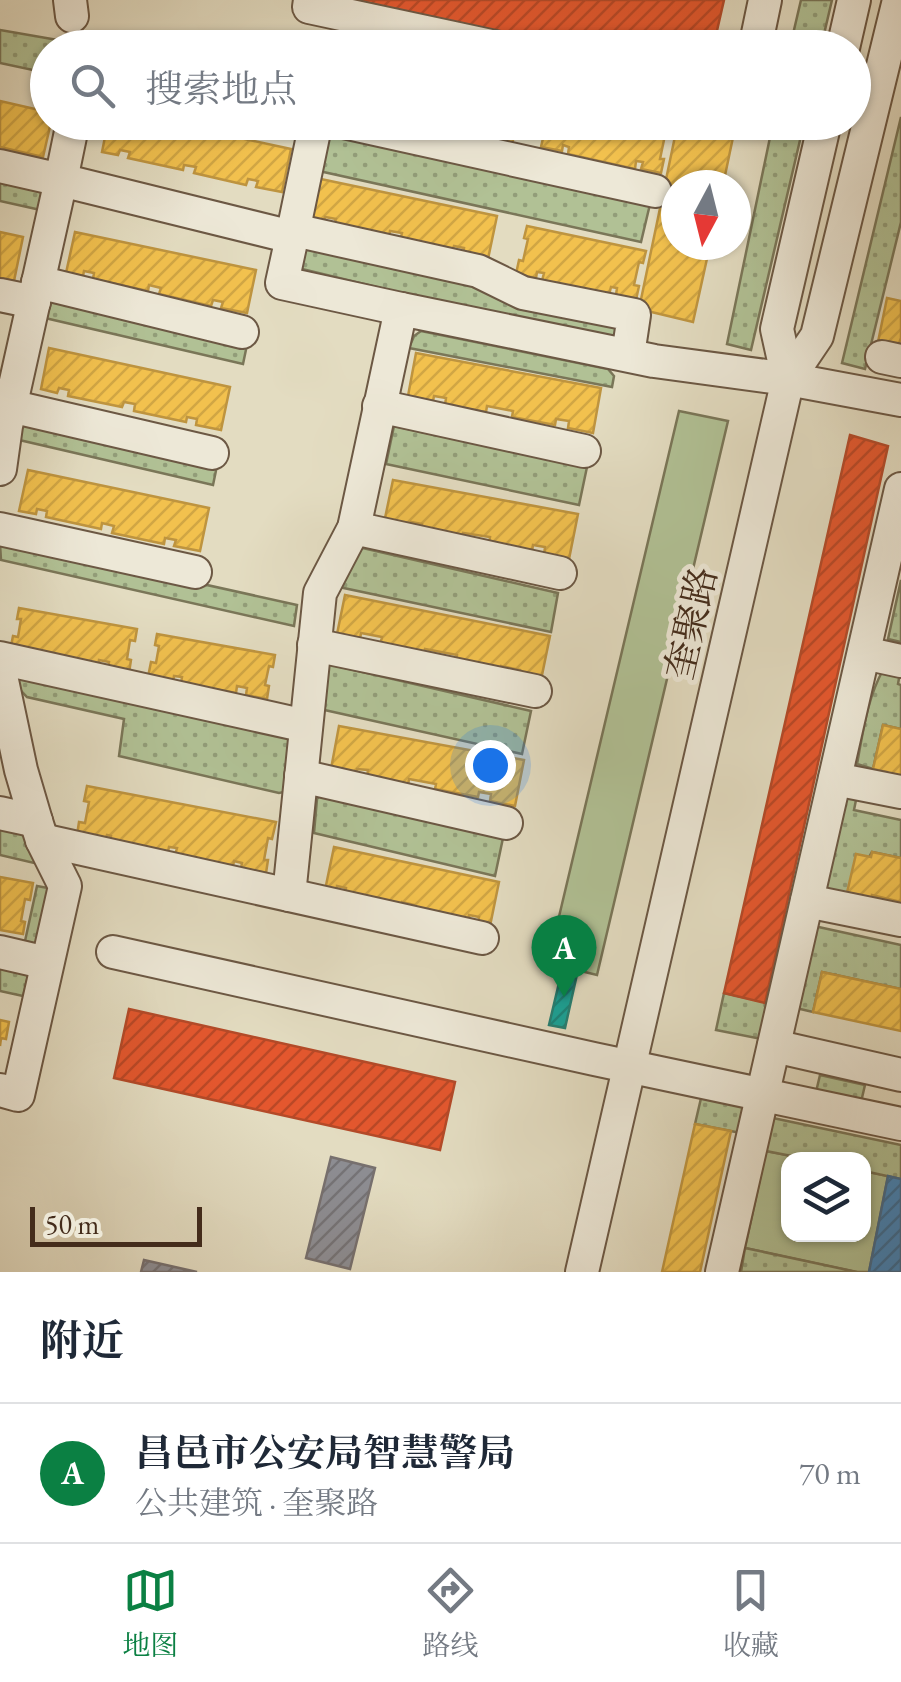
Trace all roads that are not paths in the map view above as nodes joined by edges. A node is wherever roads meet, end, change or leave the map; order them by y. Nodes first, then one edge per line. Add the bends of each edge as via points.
1 (310, 0) edge
2 (766, 0) edge
3 (854, 0) edge
4 (899, 0) edge
5 (416, 30) edge
6 (759, 30) edge
7 (847, 30) edge
8 (871, 115) edge
9 (69, 140) edge
10 (312, 140) edge
11 (424, 140) edge
12 (821, 140) edge
13 (865, 140) edge
14 (0, 166) edge
15 (61, 180) junction
16 (654, 191) dead end
17 (293, 234) junction
18 (36, 292) junction
19 (0, 295) edge
20 (401, 310) junction
21 (242, 332) dead end
22 (628, 355) junction
23 (788, 379) junction
24 (901, 400) edge
25 (380, 406) junction
26 (5, 419) edge
27 (584, 451) dead end
28 (212, 453) dead end
29 (0, 469) edge
30 (901, 490) edge
31 (897, 525) edge
32 (354, 528) junction
33 (0, 529) edge
34 (195, 572) dead end
35 (560, 573) dead end
36 (314, 645) junction
37 (864, 653) junction
38 (901, 661) edge
39 (0, 671) edge
40 (535, 691) dead end
41 (306, 726) junction
42 (301, 776) junction
43 (835, 779) junction
44 (901, 792) edge
45 (0, 813) edge
46 (506, 823) dead end
47 (39, 831) junction
48 (288, 895) junction
49 (807, 902) junction
50 (901, 920) edge
51 (482, 938) dead end
52 (0, 952) edge
53 (113, 952) dead end
54 (48, 963) junction
55 (774, 1046) junction
56 (630, 1066) junction
57 (901, 1075) edge
58 (0, 1090) edge
59 (764, 1094) junction
60 (901, 1124) edge
61 (582, 1272) edge
62 (722, 1272) edge

1 - 5 street via 309,7
2 - 6 street
3 - 7 street
4 - 8 street, 奎聚路
9 - 15 street
10 - 17 street
11 - 16 street
12 - 23 street via 777,329
13 - 23 street, 奎聚路 via 817,336
14 - 15 street
15 - 17 street
15 - 18 street
17 - 20 street via 282,283
17 - 22 street via 478,271 523,292 634,315
18 - 19 street
18 - 21 street
18 - 26 street
20 - 22 street
20 - 25 street
22 - 23 street
23 - 24 street
23 - 56 street, 奎聚路
25 - 27 street
25 - 32 street
26 - 28 street
26 - 29 street
30 - 31 street
31 - 37 street
32 - 35 street
32 - 36 street via 320,593
33 - 34 street
36 - 40 street
36 - 41 street
37 - 38 street
37 - 43 street
39 - 41 street
39 - 47 street
41 - 42 street
42 - 46 street
42 - 48 street
43 - 44 street
43 - 49 street
45 - 47 street
47 - 48 street
47 - 54 street via 65,886
48 - 51 street
49 - 50 street
49 - 55 street
52 - 54 street
53 - 56 street
54 - 58 street via 18,1095
55 - 57 street
55 - 59 street
56 - 59 street
56 - 61 street, 奎聚路
59 - 60 street
59 - 62 street

